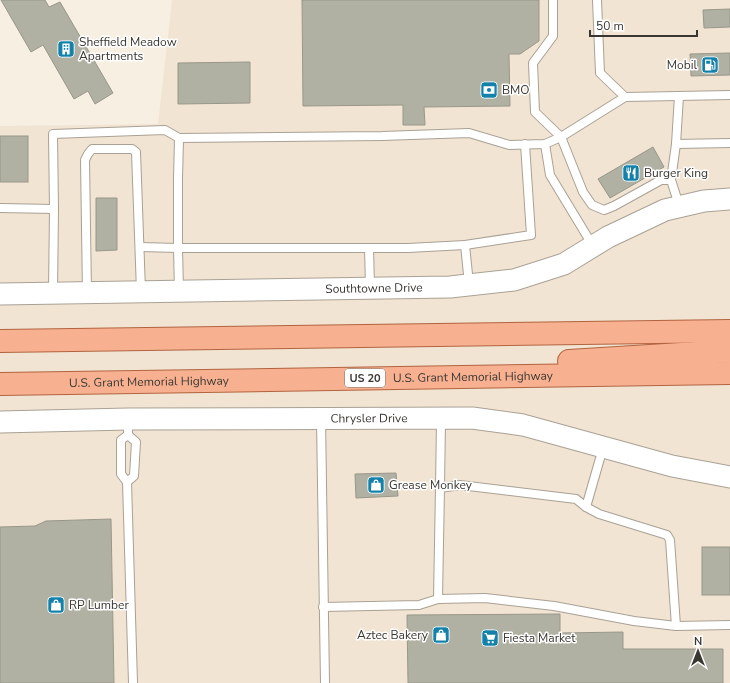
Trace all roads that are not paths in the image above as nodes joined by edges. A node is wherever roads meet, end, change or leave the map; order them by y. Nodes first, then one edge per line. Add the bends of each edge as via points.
1 (553, 0) edge
2 (597, 0) edge
3 (730, 95) edge
4 (679, 96) junction
5 (625, 97) junction
6 (561, 137) junction
7 (179, 138) junction
8 (730, 143) edge
9 (525, 144) junction
10 (544, 144) junction
11 (676, 144) junction
12 (672, 180) junction
13 (730, 199) edge
14 (679, 206) junction
15 (0, 208) edge
16 (54, 209) junction
17 (465, 245) junction
18 (593, 246) junction
19 (140, 247) junction
20 (178, 248) junction
21 (369, 248) junction
22 (469, 285) junction
23 (370, 288) junction
24 (179, 291) junction
25 (141, 292) junction
26 (53, 293) junction
27 (87, 293) junction
28 (0, 294) edge
29 (730, 331) edge
30 (0, 341) edge
31 (730, 351) edge
32 (730, 373) edge
33 (416, 377) junction
34 (0, 384) edge
35 (321, 418) junction
36 (441, 418) junction
37 (0, 422) edge
38 (128, 427) junction
39 (603, 447) junction
40 (730, 477) edge
41 (127, 482) junction
42 (440, 488) junction
43 (586, 507) junction
44 (438, 599) junction
45 (323, 607) junction
46 (730, 625) edge
47 (676, 626) junction
48 (133, 683) edge
49 (324, 683) edge

1 - 6 lane via 553,36 533,63 536,112
2 - 5 lane via 600,73
3 - 4 lane
4 - 5 lane
4 - 11 lane
5 - 6 lane
6 - 10 lane
6 - 12 lane via 583,192 592,205 604,210 661,180
7 - 9 lane via 469,133 508,145
7 - 16 lane via 165,130 53,134
7 - 20 lane
8 - 11 lane
9 - 10 lane
9 - 17 lane via 530,235
10 - 18 lane via 550,175
11 - 12 lane
12 - 14 lane
13 - 14 street, Southtowne Drive
14 - 18 street, Southtowne Drive via 608,236
15 - 16 lane
16 - 26 lane
17 - 21 lane
17 - 22 lane
18 - 22 street, Southtowne Drive via 564,264 514,280
19 - 20 lane
19 - 25 lane
19 - 27 lane via 136,152 132,149 92,150 85,160
20 - 21 lane
20 - 24 lane
21 - 23 lane
22 - 23 street, Southtowne Drive
23 - 24 street, Southtowne Drive
24 - 25 street, Southtowne Drive
25 - 27 street, Southtowne Drive
26 - 27 street, Southtowne Drive
26 - 28 street, Southtowne Drive
29 - 30 main road
31 - 33 main road via 528,364
32 - 33 main road, U.S. Grant Memorial Highway / US 20
33 - 34 main road, U.S. Grant Memorial Highway / US 20
35 - 36 street, Chrysler Drive
35 - 38 street, Chrysler Drive
35 - 45 lane
36 - 39 street, Chrysler Drive via 472,418 523,425
36 - 42 lane
37 - 38 street, Chrysler Drive
38 - 41 lane via 121,440 121,474
38 - 41 lane via 136,442 134,476
39 - 40 street, Chrysler Drive via 672,466
39 - 43 lane
41 - 48 lane
42 - 43 lane via 460,485 576,499
42 - 44 lane
43 - 47 lane via 599,514 667,535 670,540
44 - 45 lane via 419,605
44 - 47 lane via 485,598 547,605
45 - 49 lane
46 - 47 lane

